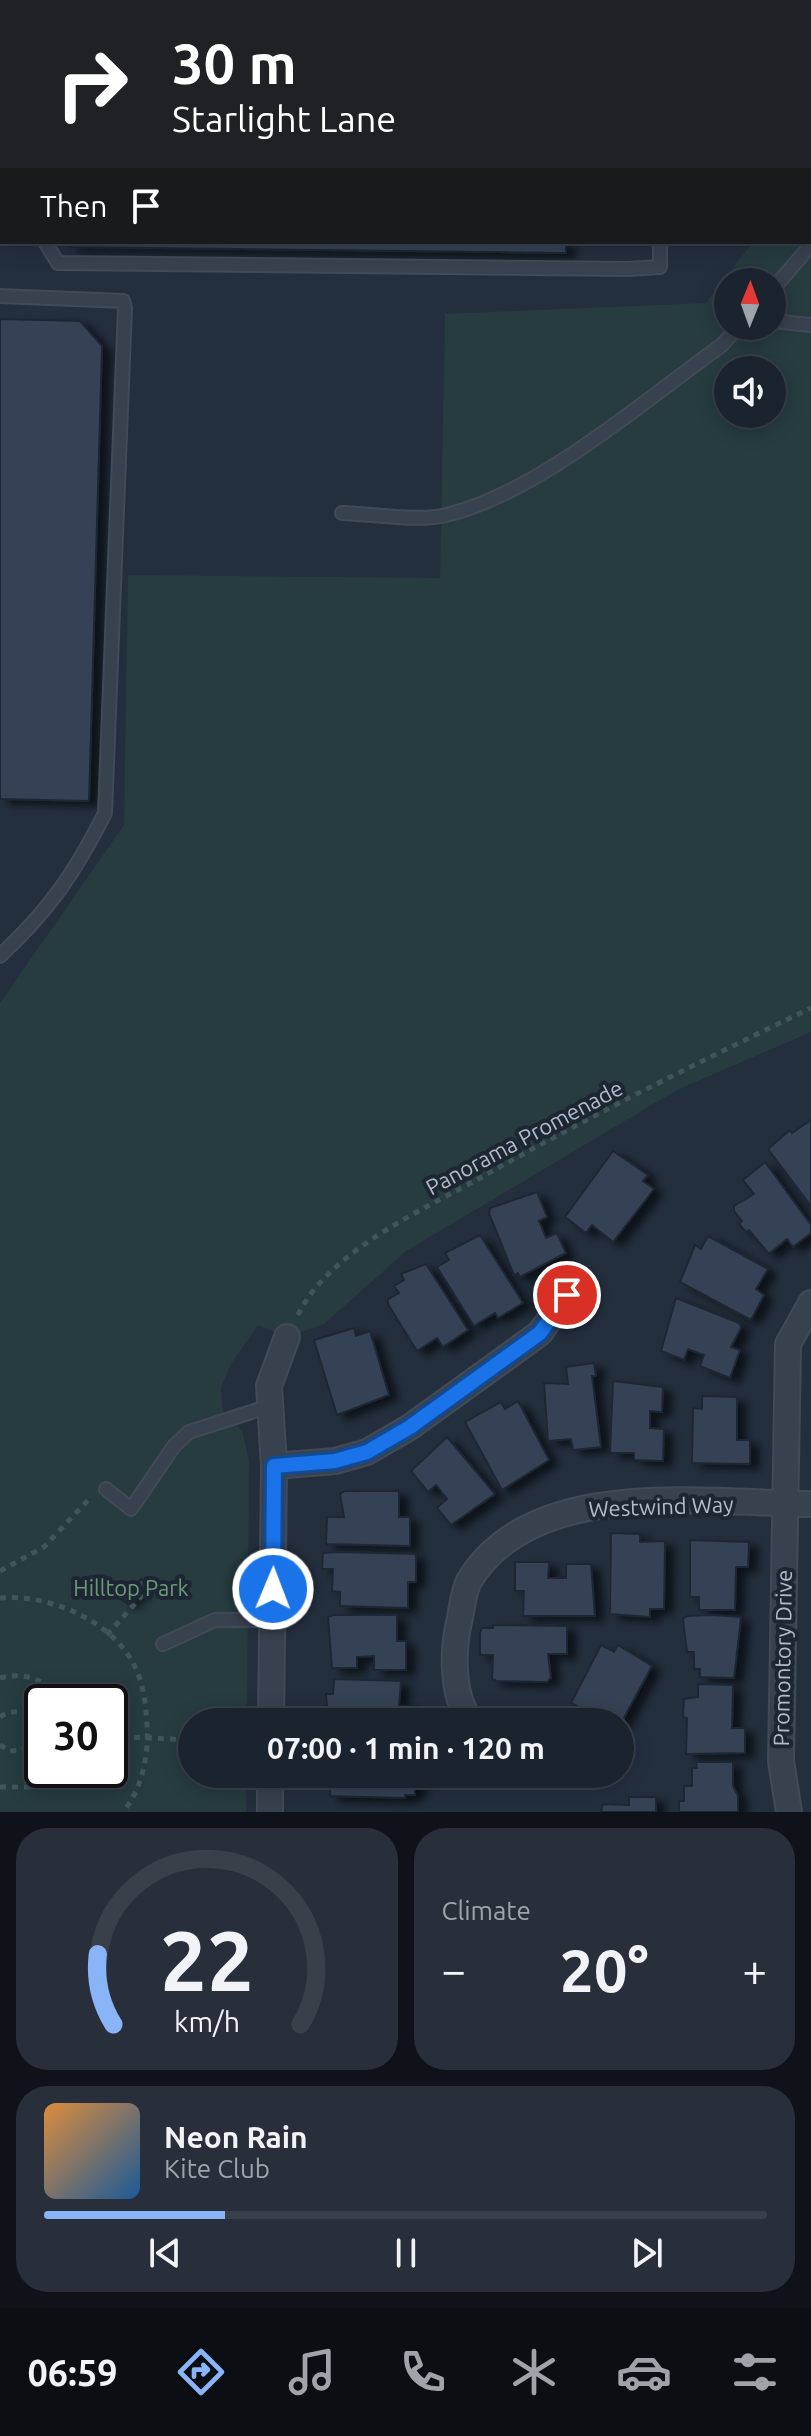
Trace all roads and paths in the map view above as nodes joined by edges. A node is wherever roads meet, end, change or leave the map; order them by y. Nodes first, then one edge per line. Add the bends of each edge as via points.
1 (46, 244) edge
2 (660, 244) edge
3 (811, 245) edge
4 (786, 274) edge
5 (0, 296) edge
6 (786, 322) edge
7 (811, 325) edge
8 (724, 340) edge
9 (342, 513) dead end
10 (0, 956) edge
11 (811, 1008) edge
12 (567, 1295) dead end
13 (811, 1303) edge
14 (287, 1337) joint
15 (270, 1396) junction
16 (274, 1466) junction
17 (106, 1489) joint
18 (785, 1504) junction
19 (811, 1504) edge
20 (0, 1571) edge
21 (154, 1582) dead end
22 (0, 1598) edge
23 (272, 1620) junction
24 (107, 1635) junction
25 (163, 1644) dead end
26 (0, 1678) edge
27 (45, 1684) edge
28 (271, 1708) edge
29 (461, 1708) edge
30 (24, 1714) edge
31 (0, 1717) edge
32 (128, 1737) edge
33 (148, 1738) junction
34 (178, 1739) edge
35 (0, 1745) edge
36 (24, 1748) edge
37 (0, 1787) edge
38 (24, 1787) edge
39 (270, 1788) edge
40 (123, 1812) edge
41 (270, 1812) edge
42 (789, 1812) edge

1 - 2 lane via 58,263 628,269 660,267
3 - 4 lane
5 - 10 lane via 123,301 125,308 105,813 76,871 41,918
6 - 7 lane
8 - 9 lane via 507,493 444,516
11 - 14 path, Panorama Promenade via 549,1139 383,1233 337,1267 304,1302
12 - 16 street via 540,1333 410,1427 367,1452 335,1461
13 - 18 street, Promontory Drive via 788,1344
14 - 15 street
15 - 16 street
15 - 17 lane via 189,1432 131,1509
16 - 23 street
17 - 20 path via 94,1494 44,1547
18 - 19 street
18 - 29 street, Westwind Way via 598,1504 556,1513 508,1538 468,1582 454,1642
18 - 42 street, Promontory Drive via 781,1761
21 - 24 path
22 - 24 path via 59,1605
23 - 25 lane via 215,1620
23 - 28 street
24 - 33 path via 132,1661 141,1683
26 - 27 path via 26,1676
30 - 31 path
32 - 33 path
33 - 34 path
33 - 40 path via 139,1783
35 - 36 path via 10,1751
37 - 38 path
39 - 41 street

